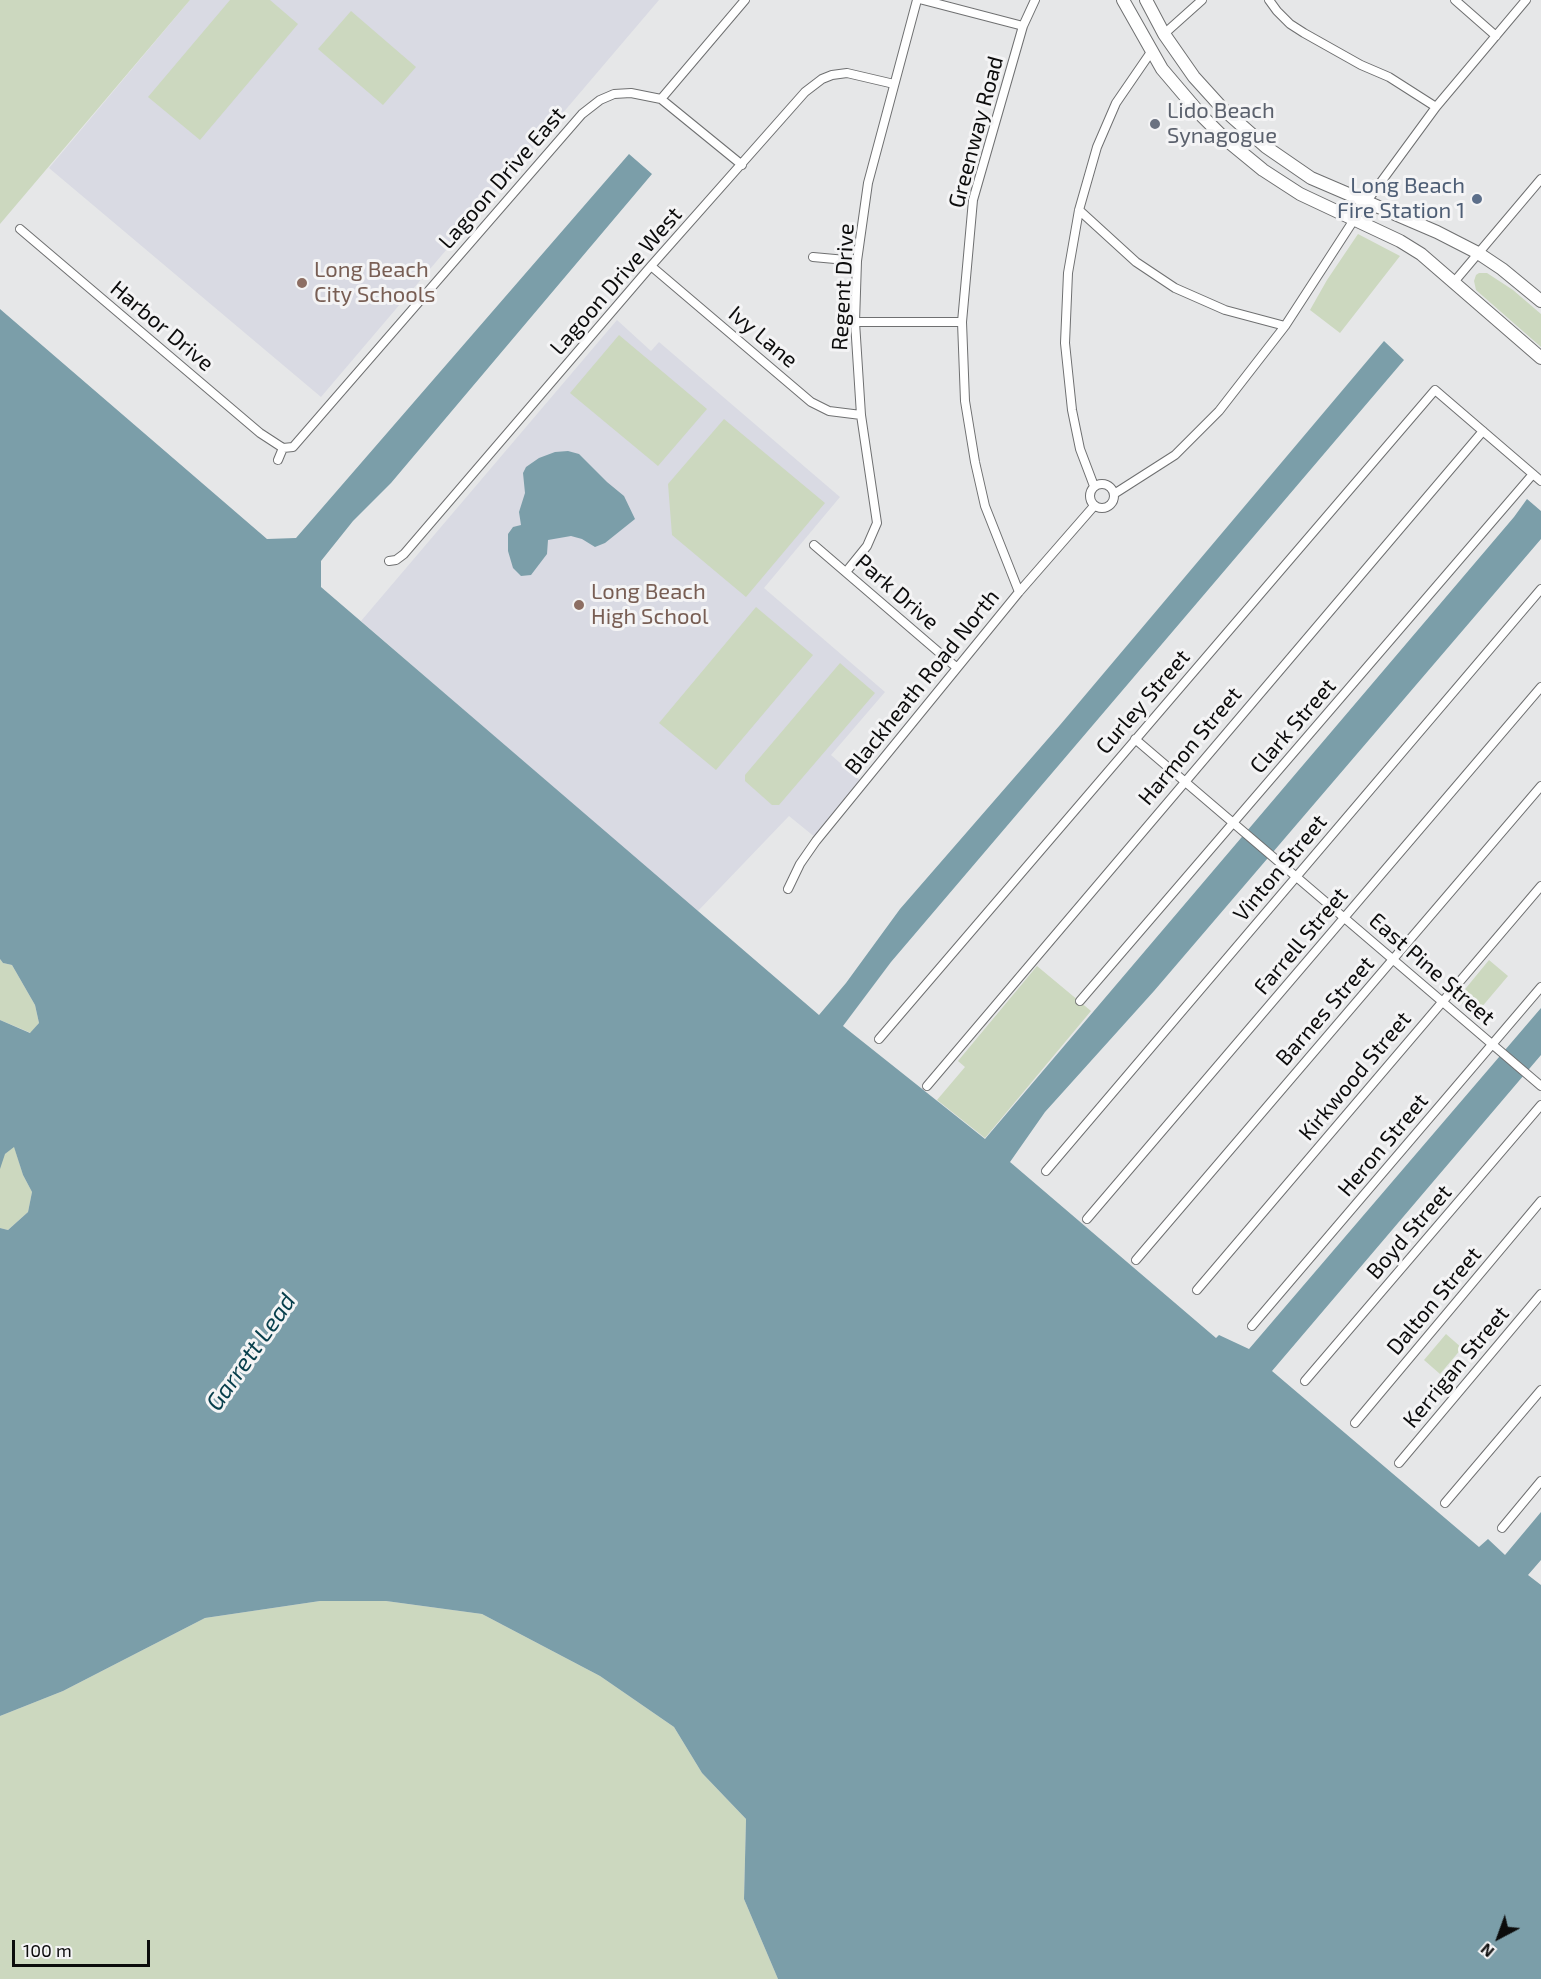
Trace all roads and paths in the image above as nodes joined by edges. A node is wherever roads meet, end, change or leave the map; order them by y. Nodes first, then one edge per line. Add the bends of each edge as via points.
1 (745, 0) edge
2 (917, 0) edge
3 (923, 0) edge
4 (1035, 0) edge
5 (1123, 0) edge
6 (1146, 0) edge
7 (1202, 0) edge
8 (1269, 0) edge
9 (1455, 0) edge
10 (1527, 0) edge
11 (1023, 26) junction
12 (1164, 34) junction
13 (1496, 36) junction
14 (1151, 52) junction
15 (894, 84) junction
16 (661, 99) junction
17 (1436, 107) junction
18 (742, 165) junction
19 (1541, 179) edge
20 (1366, 202) junction
21 (1078, 210) junction
22 (1353, 220) junction
23 (20, 229) dead end
24 (1478, 253) junction
25 (813, 257) dead end
26 (857, 261) junction
27 (651, 266) junction
28 (1454, 282) junction
29 (1541, 301) edge
30 (855, 322) junction
31 (962, 322) junction
32 (1285, 326) junction
33 (1541, 358) edge
34 (861, 415) junction
35 (1483, 431) junction
36 (283, 448) junction
37 (278, 460) dead end
38 (1533, 474) junction
39 (1541, 481) edge
40 (1094, 486) junction
41 (1114, 494) junction
42 (1094, 506) junction
43 (814, 544) dead end
44 (389, 561) dead end
45 (846, 572) junction
46 (1541, 589) edge
47 (1018, 592) junction
48 (956, 667) junction
49 (1541, 687) edge
50 (1135, 740) junction
51 (1184, 781) junction
52 (1541, 786) edge
53 (1233, 823) junction
54 (1296, 877) junction
55 (1541, 886) edge
56 (788, 889) dead end
57 (1344, 918) junction
58 (1393, 959) junction
59 (1541, 987) edge
60 (1080, 1001) dead end
61 (1442, 1001) junction
62 (879, 1039) dead end
63 (1495, 1047) junction
64 (927, 1086) dead end
65 (1541, 1086) edge
66 (1541, 1106) edge
67 (1046, 1171) dead end
68 (1541, 1201) edge
69 (1088, 1219) dead end
70 (1136, 1260) dead end
71 (1197, 1290) dead end
72 (1541, 1294) edge
73 (1252, 1326) dead end
74 (1305, 1381) dead end
75 (1541, 1390) edge
76 (1355, 1423) dead end
77 (1399, 1463) dead end
78 (1541, 1481) edge
79 (1445, 1503) dead end
80 (1502, 1528) dead end

1 - 16 street
2 - 15 street, Regent Drive
3 - 11 street
4 - 11 street, Greenway Road
5 - 14 highway
6 - 12 highway
7 - 12 street
8 - 17 street via 1304,33 1389,77
9 - 13 street
10 - 13 street
11 - 31 street, Greenway Road via 974,200
12 - 20 highway via 1207,93 1266,147 1311,178
13 - 17 street
14 - 21 street via 1108,119
14 - 22 highway via 1179,91 1238,150 1300,194
15 - 18 street, Lagoon Drive West via 847,74 822,79 805,92
15 - 26 street, Regent Drive via 868,183
16 - 18 street, Lagoon Drive East
16 - 36 street, Lagoon Drive East via 622,93 590,106 293,447
17 - 20 street
18 - 27 street, Lagoon Drive West
19 - 24 street
20 - 22 street
20 - 24 highway
21 - 32 street via 1136,262 1175,288 1225,310
21 - 40 street via 1066,285 1066,360 1074,425
22 - 28 highway via 1409,246
22 - 32 street
23 - 36 street, Harbor Drive via 260,433
24 - 28 street
24 - 29 highway
25 - 26 street
26 - 30 street, Regent Drive
27 - 34 street, Ivy Lane via 810,402 829,411
27 - 44 street, Lagoon Drive West via 404,554
28 - 33 highway
30 - 31 street
30 - 34 street, Regent Drive
31 - 47 street, Greenway Road via 965,401 975,462 985,506
32 - 41 street via 1219,411 1175,455
34 - 45 street, Regent Drive via 877,523 867,546
35 - 38 street
35 - 50 street, Curley Street via 1435,390
35 - 51 street, Harmon Street
36 - 37 street
38 - 39 street
38 - 53 street, Clark Street
40 - 41 street via 1108,485
40 - 42 street via 1089,496
41 - 42 street via 1110,505
42 - 47 street, Blackheath Road North
43 - 45 street, Park Drive
45 - 48 street, Park Drive
46 - 54 street, Vinton Street
47 - 48 street, Blackheath Road North
48 - 56 street, Blackheath Road North via 816,840
49 - 57 street, Farrell Street
50 - 51 street, East Pine Street
50 - 62 street, Curley Street
51 - 53 street, East Pine Street
51 - 64 street, Harmon Street
52 - 58 street, Barnes Street
53 - 54 street, East Pine Street
53 - 60 street, Clark Street
54 - 57 street, East Pine Street
54 - 67 street, Vinton Street
55 - 61 street, Kirkwood Street
57 - 58 street, East Pine Street
57 - 69 street, Farrell Street
58 - 61 street, East Pine Street
58 - 70 street, Barnes Street
59 - 63 street, Heron Street
61 - 63 street, East Pine Street
61 - 71 street, Kirkwood Street
63 - 65 street, East Pine Street
63 - 73 street, Heron Street
66 - 74 street, Boyd Street
68 - 76 street, Dalton Street
72 - 77 street, Kerrigan Street
75 - 79 street
78 - 80 street

